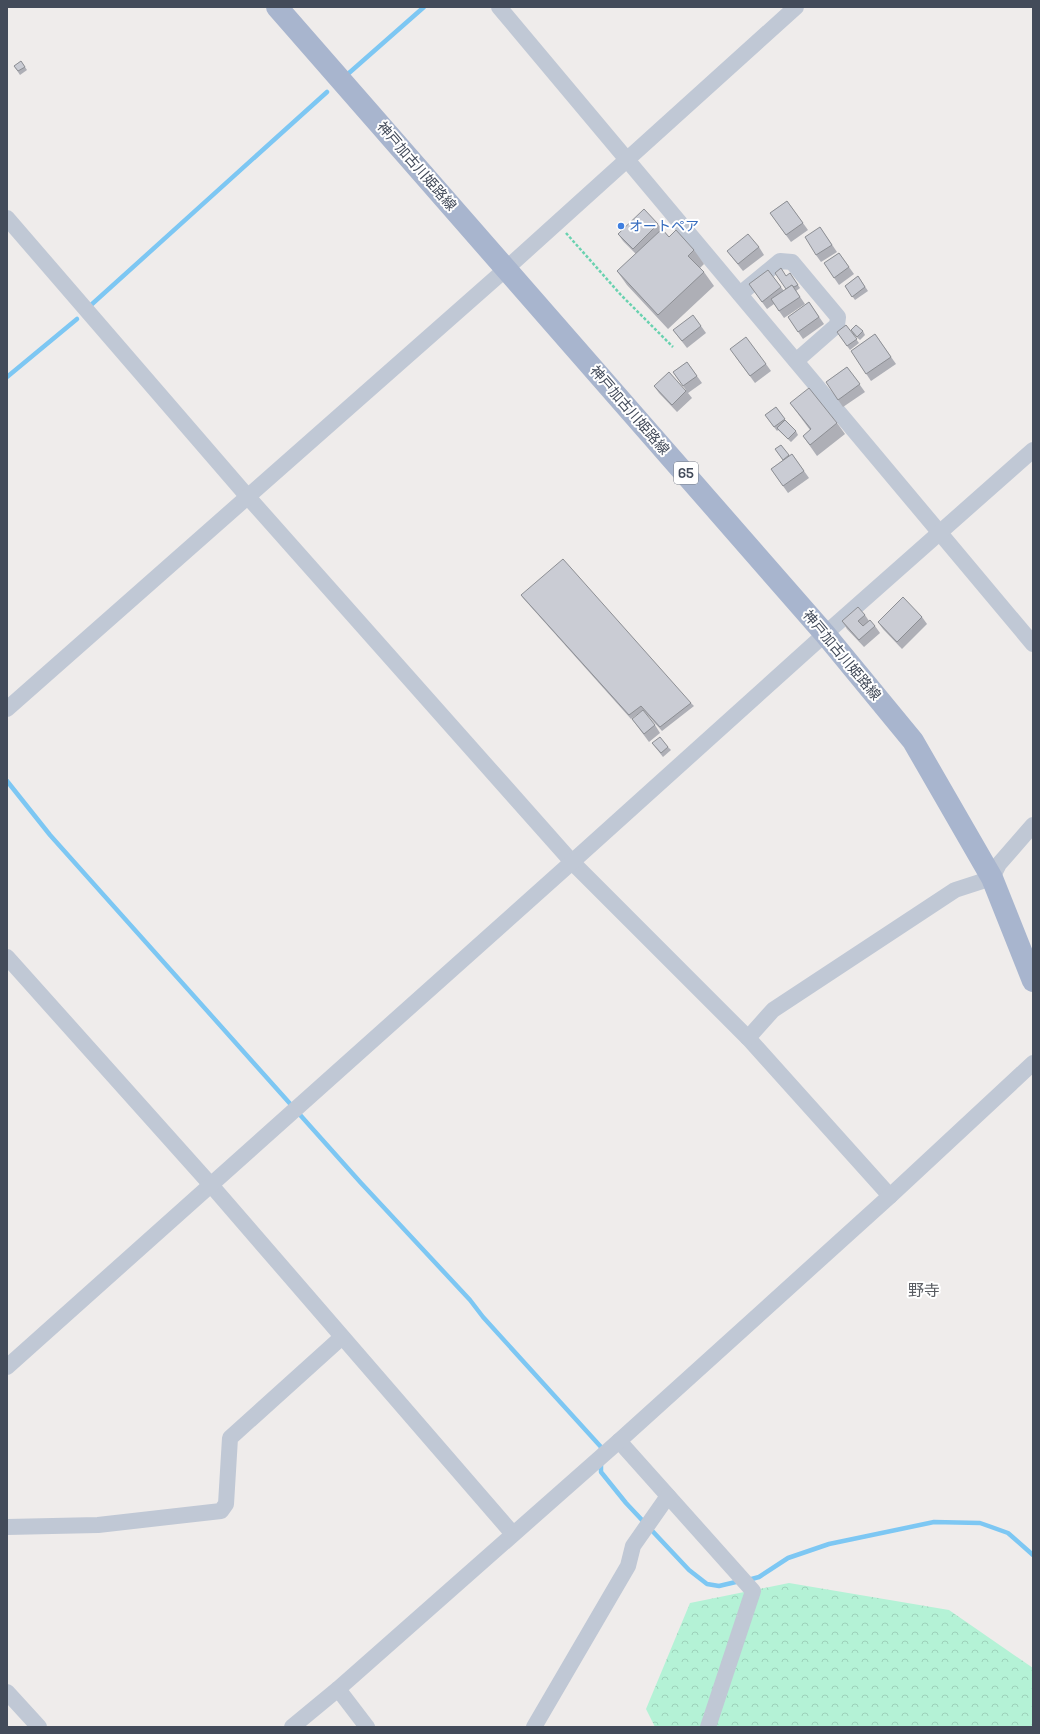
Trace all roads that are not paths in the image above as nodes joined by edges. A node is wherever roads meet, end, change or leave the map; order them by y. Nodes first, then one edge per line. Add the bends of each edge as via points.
1 (277, 7) edge
2 (499, 7) edge
3 (796, 7) edge
4 (627, 158) junction
5 (7, 218) edge
6 (507, 268) junction
7 (740, 294) junction
8 (796, 361) junction
9 (1033, 450) edge
10 (248, 496) junction
11 (939, 533) junction
12 (825, 634) junction
13 (1033, 644) edge
14 (7, 710) edge
15 (1033, 825) edge
16 (572, 862) junction
17 (992, 878) junction
18 (7, 957) edge
19 (1033, 981) edge
20 (748, 1038) junction
21 (1033, 1063) edge
22 (211, 1185) junction
23 (890, 1196) junction
24 (342, 1337) junction
25 (7, 1367) edge
26 (619, 1441) junction
27 (668, 1496) junction
28 (7, 1527) edge
29 (513, 1534) junction
30 (338, 1689) junction
31 (7, 1692) edge
32 (39, 1727) edge
33 (292, 1727) edge
34 (367, 1727) edge
35 (534, 1727) edge
36 (708, 1727) edge

1 - 6 main road, 神戸加古川姫路線 / 65
2 - 4 street
3 - 4 street
4 - 6 street
4 - 7 street
5 - 10 street
6 - 10 street
6 - 12 main road, 神戸加古川姫路線 / 65
7 - 8 street
7 - 8 street via 780,261 792,262 838,317 837,325
8 - 11 street
9 - 11 street
10 - 14 street
10 - 16 street
11 - 12 street
11 - 13 street
12 - 16 street
12 - 17 main road, 神戸加古川姫路線 / 65 via 912,742
15 - 17 street via 999,864
16 - 20 street
16 - 22 street
17 - 19 main road, 神戸加古川姫路線 / 65
17 - 20 street via 955,890 773,1010
18 - 22 street
20 - 23 street
21 - 23 street
22 - 24 street
22 - 25 street
23 - 26 street
24 - 28 street via 230,1438 226,1504 221,1511 98,1525
24 - 29 street
26 - 27 street
26 - 29 street
27 - 35 street via 634,1546 628,1566
27 - 36 street via 753,1591
29 - 30 street
30 - 33 street
30 - 34 street
31 - 32 street

